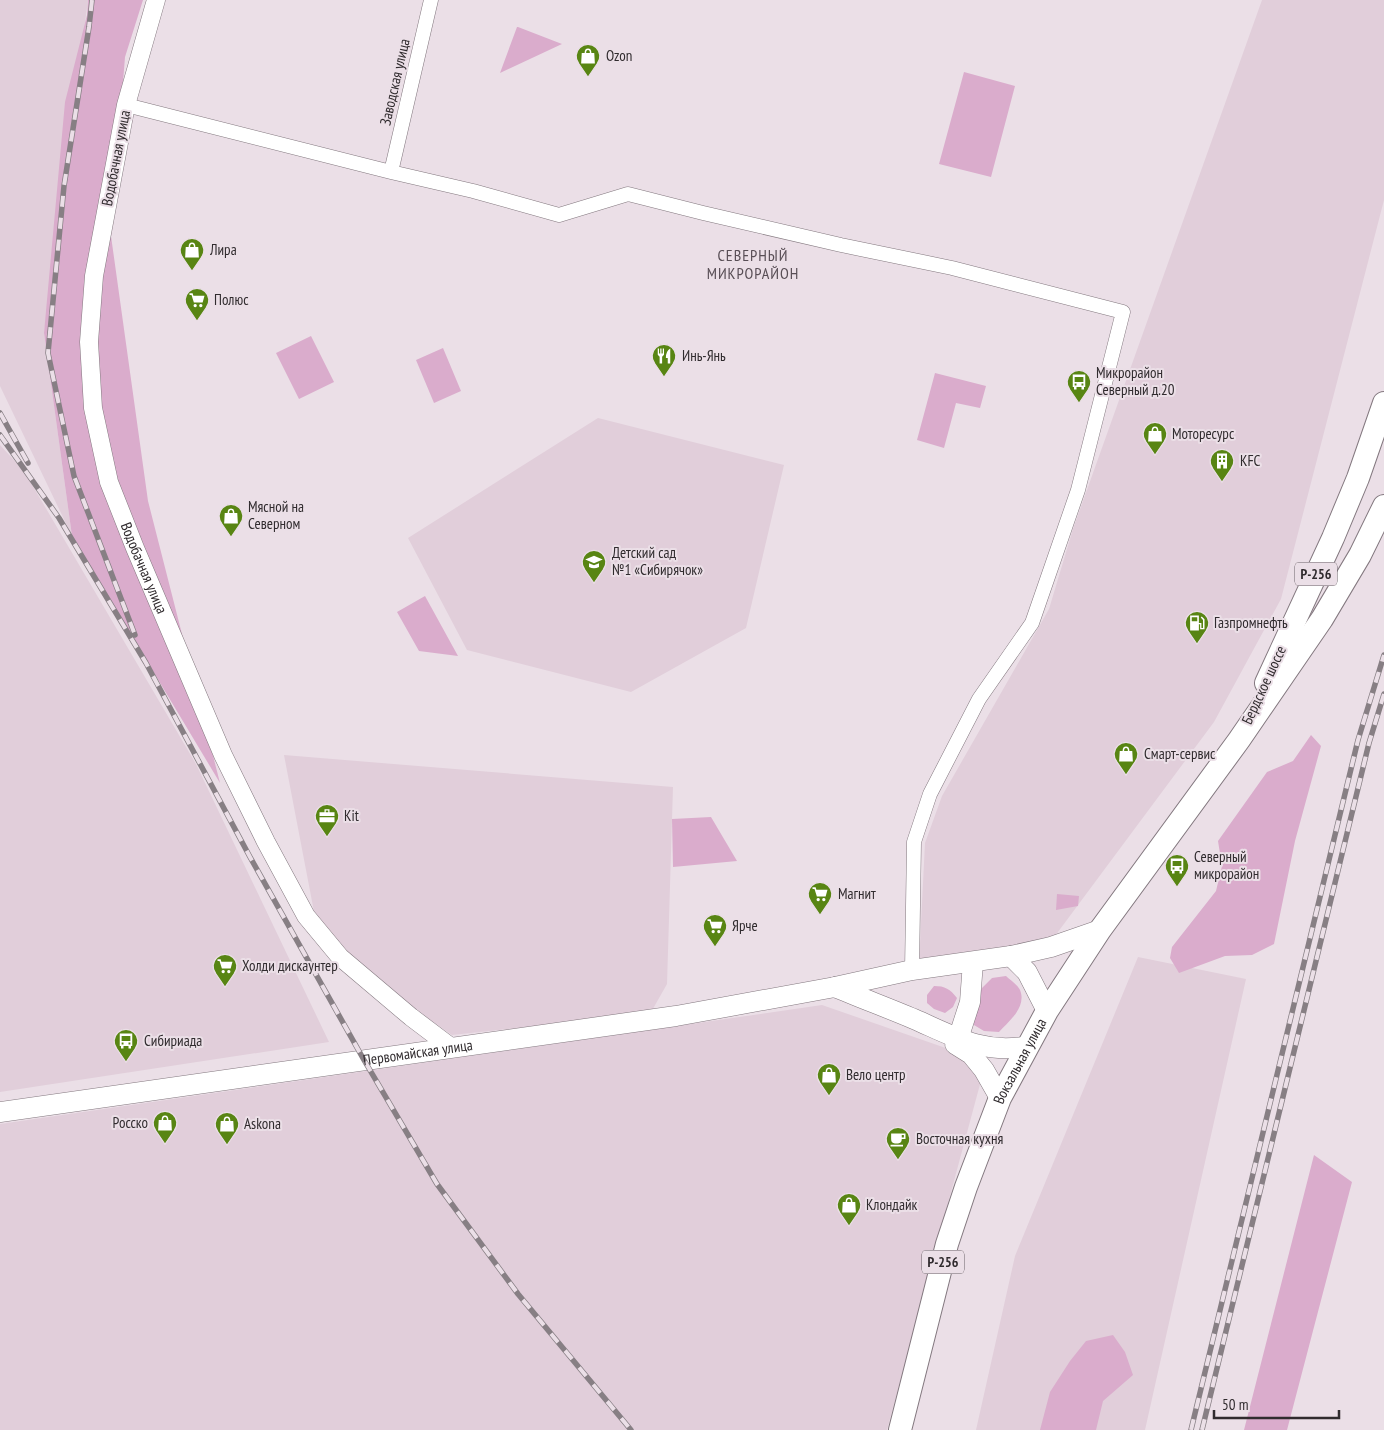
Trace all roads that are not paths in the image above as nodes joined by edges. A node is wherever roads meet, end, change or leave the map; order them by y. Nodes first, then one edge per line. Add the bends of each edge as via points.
1 (156, 0) edge
2 (431, 0) edge
3 (126, 105) junction
4 (391, 172) junction
5 (1384, 404) edge
6 (1384, 506) edge
7 (1238, 740) junction
8 (1100, 930) junction
9 (1011, 956) junction
10 (973, 962) junction
11 (912, 970) junction
12 (835, 987) junction
13 (1048, 1011) junction
14 (917, 1021) junction
15 (958, 1039) junction
16 (1028, 1046) junction
17 (452, 1048) junction
18 (1000, 1098) junction
19 (0, 1112) edge
20 (900, 1430) edge

1 - 3 street, Водобачная улица
2 - 4 street, Заводская улица
3 - 4 street
3 - 17 street, Водобачная улица via 94,276 89,342 93,408 109,482 222,755 306,916 340,957
4 - 11 street via 559,215 628,194 952,268 1123,312 1078,490 1032,623 979,699 930,794 914,842
5 - 7 highway, Бердское шоссе / Р-256 via 1333,538
6 - 7 highway, Бердское шоссе / Р-256 via 1360,555 1322,619
7 - 8 highway, Вокзальная улица / Р-256
8 - 9 main road, Первомайская улица via 1051,947
8 - 13 highway, Вокзальная улица / Р-256
9 - 10 main road, Первомайская улица
9 - 13 main road via 1027,972
10 - 11 main road, Первомайская улица
10 - 15 main road via 970,1002
11 - 12 main road, Первомайская улица
12 - 14 main road
12 - 17 main road, Первомайская улица via 676,1016
13 - 16 highway, Вокзальная улица / Р-256
14 - 15 main road
14 - 18 main road via 971,1054
15 - 16 main road via 1004,1049
16 - 18 highway, Вокзальная улица / Р-256
17 - 19 main road, Первомайская улица
18 - 20 highway, Вокзальная улица / Р-256 via 947,1244

